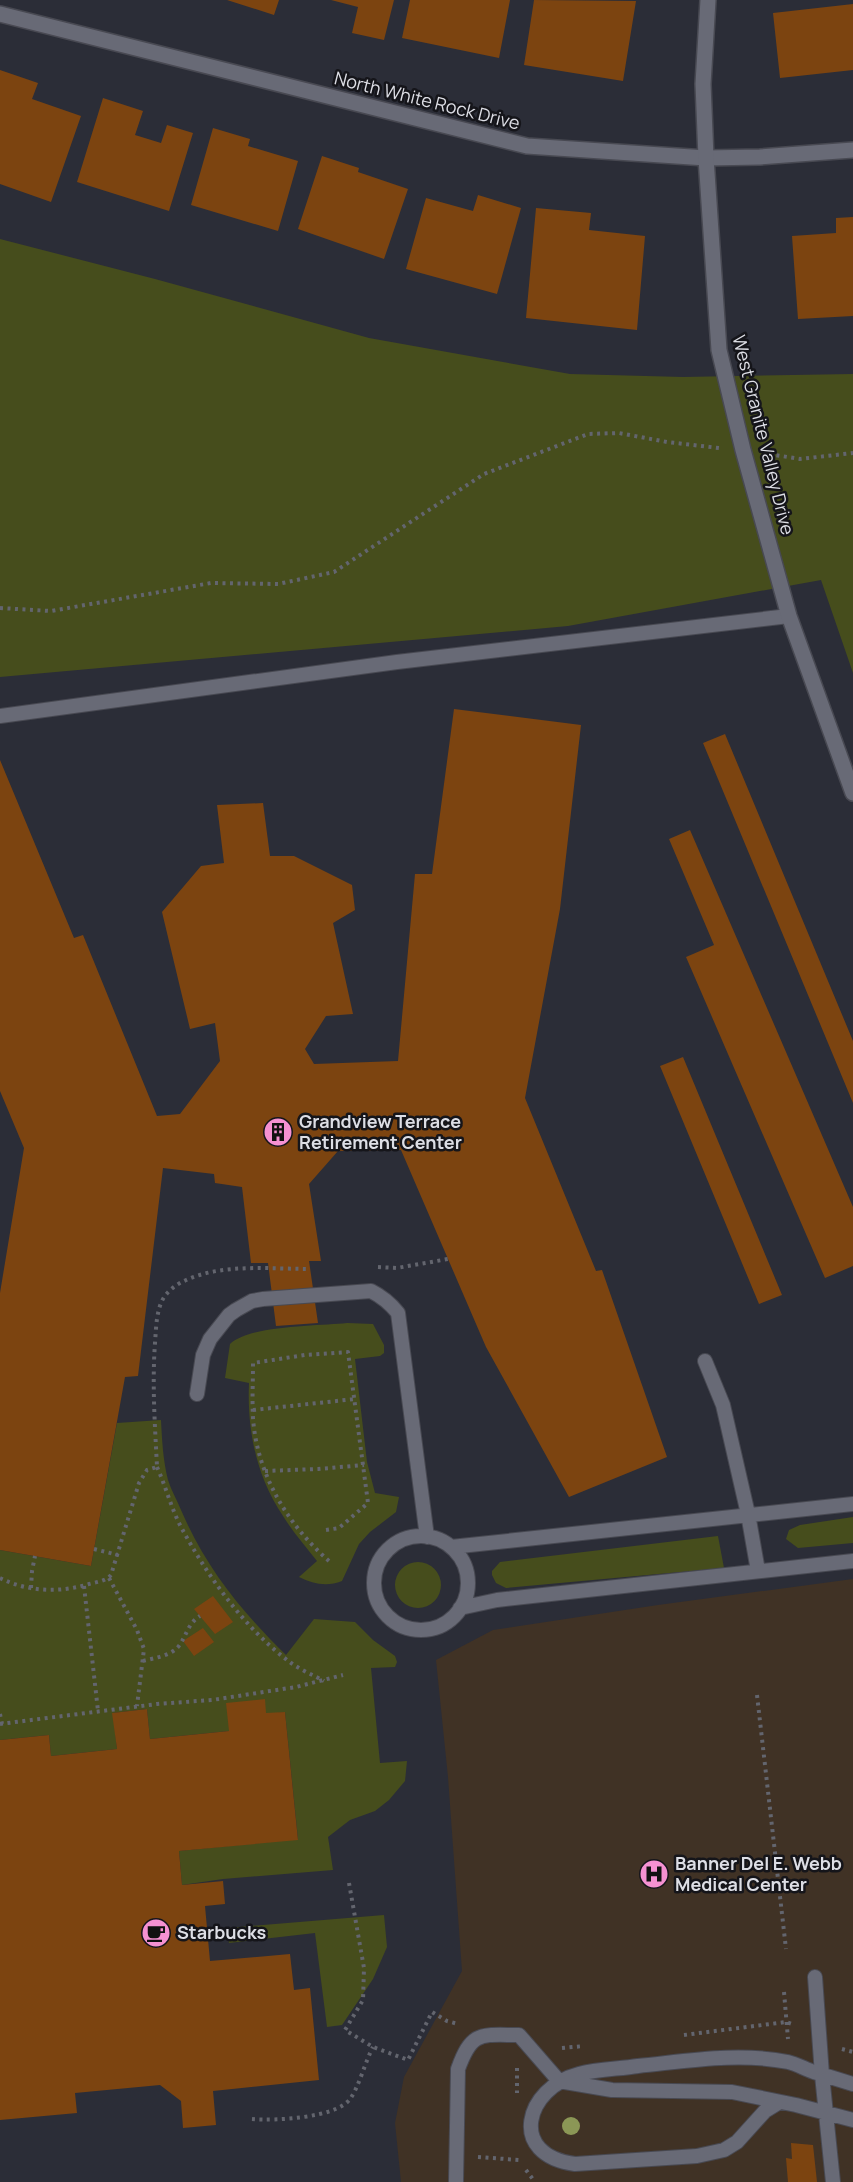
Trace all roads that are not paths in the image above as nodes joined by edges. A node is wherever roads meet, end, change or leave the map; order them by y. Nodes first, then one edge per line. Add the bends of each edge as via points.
1 (708, 0) edge
2 (0, 14) edge
3 (853, 150) edge
4 (706, 158) junction
5 (789, 616) junction
6 (0, 716) edge
7 (853, 793) edge
8 (705, 1361) dead end
9 (197, 1394) dead end
10 (853, 1503) edge
11 (748, 1514) junction
12 (427, 1537) junction
13 (451, 1546) junction
14 (853, 1561) edge
15 (758, 1571) junction
16 (460, 1608) junction
17 (815, 1977) dead end
18 (822, 2075) junction
19 (558, 2081) junction
20 (853, 2084) edge
21 (778, 2103) junction
22 (826, 2114) junction
23 (853, 2120) edge
24 (456, 2182) edge
25 (833, 2182) edge

1 - 4 street, West Granite Valley Drive via 703,84
2 - 4 street, North White Rock Drive via 527,146
3 - 4 street, North White Rock Drive
4 - 5 street, West Granite Valley Drive via 718,350
5 - 6 lane via 397,662
5 - 7 street, West Granite Valley Drive
8 - 11 lane via 723,1405
9 - 12 lane via 203,1355 210,1339 229,1315 252,1301 371,1291 390,1302 398,1313
10 - 11 lane
11 - 13 lane
11 - 15 lane
12 - 13 lane
12 - 16 lane via 404,1540 385,1554 374,1578 377,1600 390,1617 415,1630 434,1629
13 - 16 lane via 465,1572 466,1587
14 - 15 lane
15 - 16 lane via 497,1600
17 - 18 lane
18 - 19 lane via 791,2063 729,2057 580,2073
18 - 20 lane
18 - 22 lane
19 - 21 lane via 612,2090 732,2092
19 - 21 lane via 535,2107 531,2119 534,2142 548,2157 575,2164 697,2156 724,2150
19 - 24 lane via 519,2035 481,2036 472,2041 458,2069
21 - 22 lane
22 - 23 lane
22 - 25 lane

